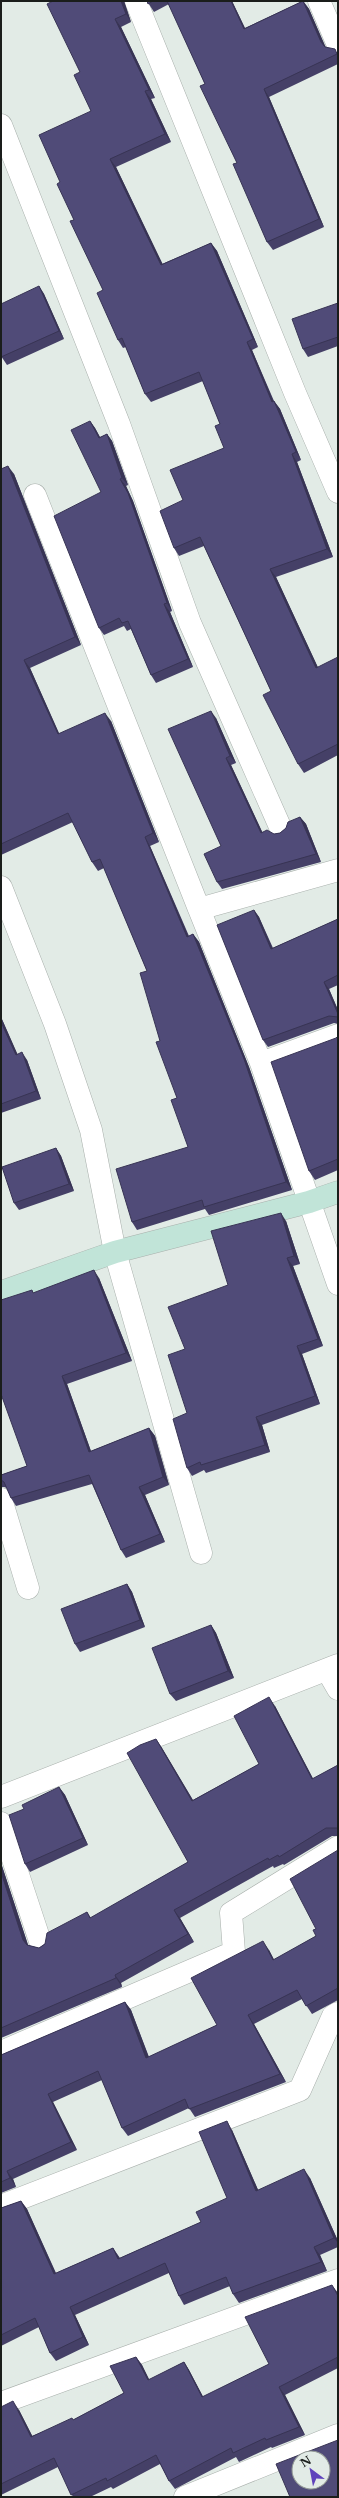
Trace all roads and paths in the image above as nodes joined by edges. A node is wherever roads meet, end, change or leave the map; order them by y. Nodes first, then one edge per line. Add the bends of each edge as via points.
1 (136, 1) edge
2 (318, 1) edge
3 (338, 45) edge
4 (1, 125) edge
5 (338, 492) edge
6 (35, 495) dead end
7 (281, 828) dead end
8 (338, 870) edge
9 (2, 890) edge
10 (199, 909) junction
11 (338, 1035) edge
12 (261, 1063) junction
13 (338, 1192) edge
14 (309, 1202) junction
15 (115, 1252) junction
16 (338, 1284) edge
17 (1, 1292) edge
18 (1, 1499) edge
19 (201, 1553) dead end
20 (28, 1588) dead end
21 (332, 1668) edge
22 (338, 1689) edge
23 (1, 1797) edge
24 (1, 1823) edge
25 (338, 1847) edge
26 (41, 1944) dead end
27 (338, 2013) edge
28 (1, 2052) edge
29 (1, 2206) edge
30 (338, 2280) edge
31 (1, 2403) edge
32 (338, 2435) edge
33 (185, 2497) edge

1 - 5 street via 295,393
2 - 3 street
4 - 7 street via 119,424 190,623
6 - 10 street
8 - 10 street
9 - 15 street via 54,1024 91,1130
10 - 12 street
11 - 12 street
12 - 14 street
13 - 14 street
14 - 15 street
14 - 16 street
15 - 17 street
15 - 19 street
18 - 20 street
21 - 22 street
21 - 23 street
24 - 26 street
25 - 28 street via 231,1913 234,1952
27 - 29 street via 333,2016 300,2090
30 - 31 street
32 - 33 street

